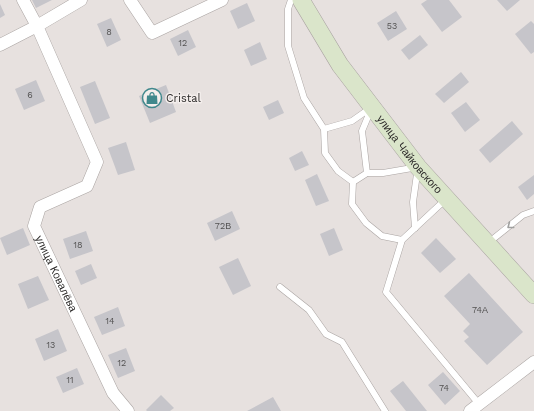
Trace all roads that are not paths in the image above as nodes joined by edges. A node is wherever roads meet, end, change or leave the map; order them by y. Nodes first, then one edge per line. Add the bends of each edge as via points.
1 (23, 0) edge
2 (81, 0) edge
3 (130, 0) edge
4 (222, 0) edge
5 (291, 0) edge
6 (301, 0) edge
7 (37, 26) junction
8 (0, 44) edge
9 (372, 107) junction
10 (324, 129) junction
11 (418, 167) junction
12 (367, 173) junction
13 (353, 182) junction
14 (446, 198) junction
15 (534, 211) edge
16 (415, 228) junction
17 (402, 240) junction
18 (487, 244) junction
19 (280, 287) dead end
20 (534, 296) edge
21 (534, 362) edge
22 (474, 408) edge
23 (128, 411) edge
24 (385, 411) edge

1 - 7 street, улица Ковалёва
2 - 7 street
3 - 4 street via 152,33
5 - 10 lane via 288,9 288,46 304,98
6 - 9 main road, улица Чайковского via 340,65
7 - 8 street
7 - 23 street, улица Ковалёва via 97,162 87,186 40,207 34,226 113,393
9 - 10 lane via 352,121
9 - 11 main road, улица Чайковского
9 - 12 lane via 362,131
10 - 13 lane via 325,153 338,171
11 - 12 lane
11 - 14 main road, улица Чайковского
11 - 16 lane via 413,202
12 - 13 lane
13 - 17 lane via 352,204 366,223 382,236
14 - 16 lane
14 - 18 main road, улица Чайковского
15 -> 18 lane via 523,215
16 - 17 lane
17 - 22 lane via 386,292
18 - 20 main road, улица Чайковского
19 - 24 lane via 309,310 326,334 342,342
21 - 22 street

